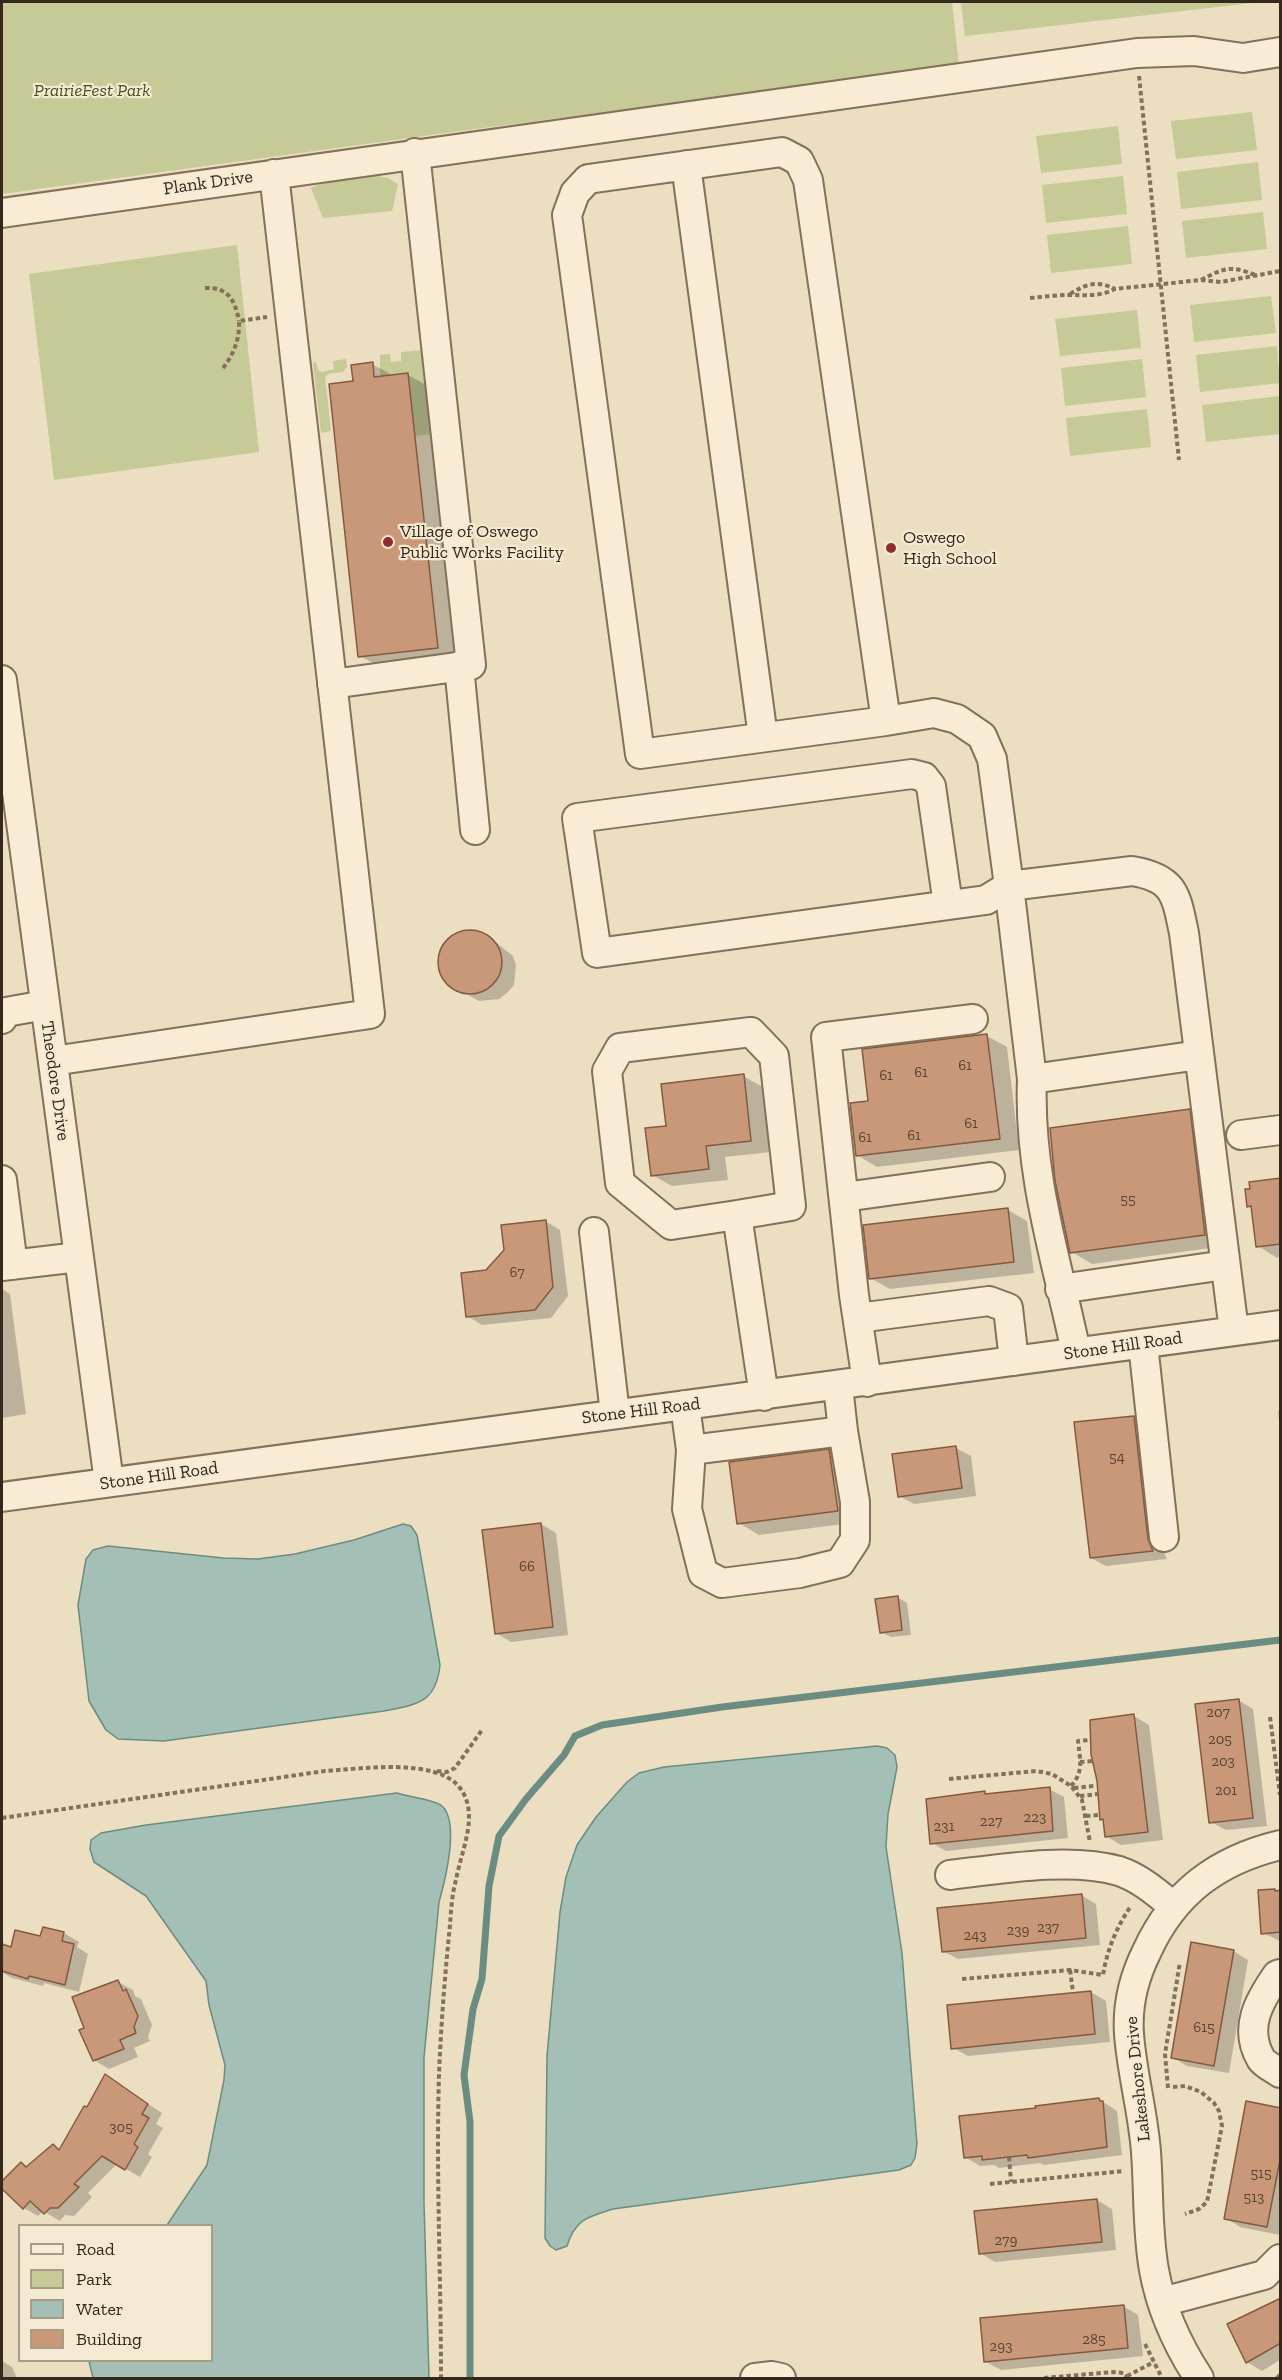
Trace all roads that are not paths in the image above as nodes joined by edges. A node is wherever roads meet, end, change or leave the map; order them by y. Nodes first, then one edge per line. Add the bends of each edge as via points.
1 (1281, 52) edge
2 (415, 153) junction
3 (686, 165) junction
4 (274, 174) junction
5 (2, 213) edge
6 (459, 666) junction
7 (2, 680) edge
8 (332, 684) junction
9 (885, 721) junction
10 (763, 737) junction
11 (475, 830) dead end
12 (13, 855) edge
13 (1009, 886) junction
14 (948, 905) junction
15 (45, 1005) junction
16 (2, 1019) edge
17 (973, 1019) dead end
18 (1199, 1054) junction
19 (53, 1061) junction
20 (1032, 1079) junction
21 (1281, 1130) edge
22 (1240, 1135) dead end
23 (990, 1177) dead end
24 (2, 1180) edge
25 (844, 1197) junction
26 (736, 1215) junction
27 (594, 1232) dead end
28 (79, 1257) junction
29 (1225, 1265) junction
30 (7, 1266) edge
31 (1060, 1289) junction
32 (858, 1318) junction
33 (1281, 1325) edge
34 (1234, 1331) junction
35 (1143, 1344) junction
36 (1076, 1352) junction
37 (1014, 1360) junction
38 (867, 1382) junction
39 (838, 1386) junction
40 (764, 1396) junction
41 (685, 1406) junction
42 (615, 1414) junction
43 (843, 1431) junction
44 (691, 1450) junction
45 (109, 1482) junction
46 (2, 1497) edge
47 (1164, 1537) dead end
48 (1281, 1845) edge
49 (950, 1875) dead end
50 (1173, 1906) junction
51 (1281, 1974) edge
52 (1281, 2073) edge
53 (1281, 2259) edge
54 (1162, 2302) junction
55 (755, 2379) edge
56 (781, 2379) edge
57 (1199, 2379) edge

1 - 2 street, Plank Drive via 1243,58 1194,51 1137,53
2 - 4 street, Plank Drive
2 - 6 street via 471,665
3 - 9 street via 782,152 800,160 808,180
3 - 10 street
3 - 10 street via 588,179 575,193 567,215 640,753
4 - 5 street, Plank Drive
4 - 8 street
6 - 8 street
6 - 11 street
7 - 12 street, Theodore Drive
8 - 19 street via 370,1014
9 - 10 street
9 - 13 street via 934,712 957,719 982,736 992,759
12 - 15 street, Theodore Drive
13 - 14 street via 986,900
13 - 18 street via 1132,871 1152,874 1167,884 1176,897 1184,933
13 - 20 street
14 - 14 street via 597,953 577,818 912,774 924,777 931,786
15 - 16 street via 6,1012
15 - 19 street, Theodore Drive
17 - 25 street via 826,1037
18 - 20 street
18 - 29 street
19 - 28 street, Theodore Drive
20 - 31 street via 1030,1116 1047,1232
21 - 22 street
23 - 25 street
24 - 30 street
25 - 32 street
26 - 26 street via 791,1206 774,1056 751,1032 620,1048 607,1071 620,1183 671,1225
26 - 40 street
27 - 42 street
28 - 30 street
28 - 45 street, Theodore Drive
29 - 31 street
29 - 34 street
31 - 36 street
32 - 37 street via 989,1302 1008,1308
32 - 38 street
33 - 34 street, Stone Hill Road
34 - 35 street, Stone Hill Road
35 - 36 street, Stone Hill Road
35 - 47 street
36 - 37 street, Stone Hill Road
37 - 38 street, Stone Hill Road
38 - 39 street, Stone Hill Road
39 - 40 street, Stone Hill Road
39 - 43 street
40 - 41 street, Stone Hill Road
41 - 42 street, Stone Hill Road
41 - 44 street
42 - 45 street, Stone Hill Road
43 - 44 street
43 - 44 street via 855,1502 855,1540 840,1563 800,1574 722,1582 703,1573 687,1509
45 - 46 street, Stone Hill Road
48 - 50 street, Lakeshore Drive via 1222,1867
49 - 50 street via 1050,1864 1092,1868 1119,1872 1144,1883
50 - 54 street, Lakeshore Drive via 1154,1934 1137,1971 1130,2001 1129,2032 1146,2149 1154,2270
51 - 52 street via 1254,2015 1262,2061
53 - 54 street via 1264,2275
54 - 57 street, Lakeshore Drive
55 - 56 street

